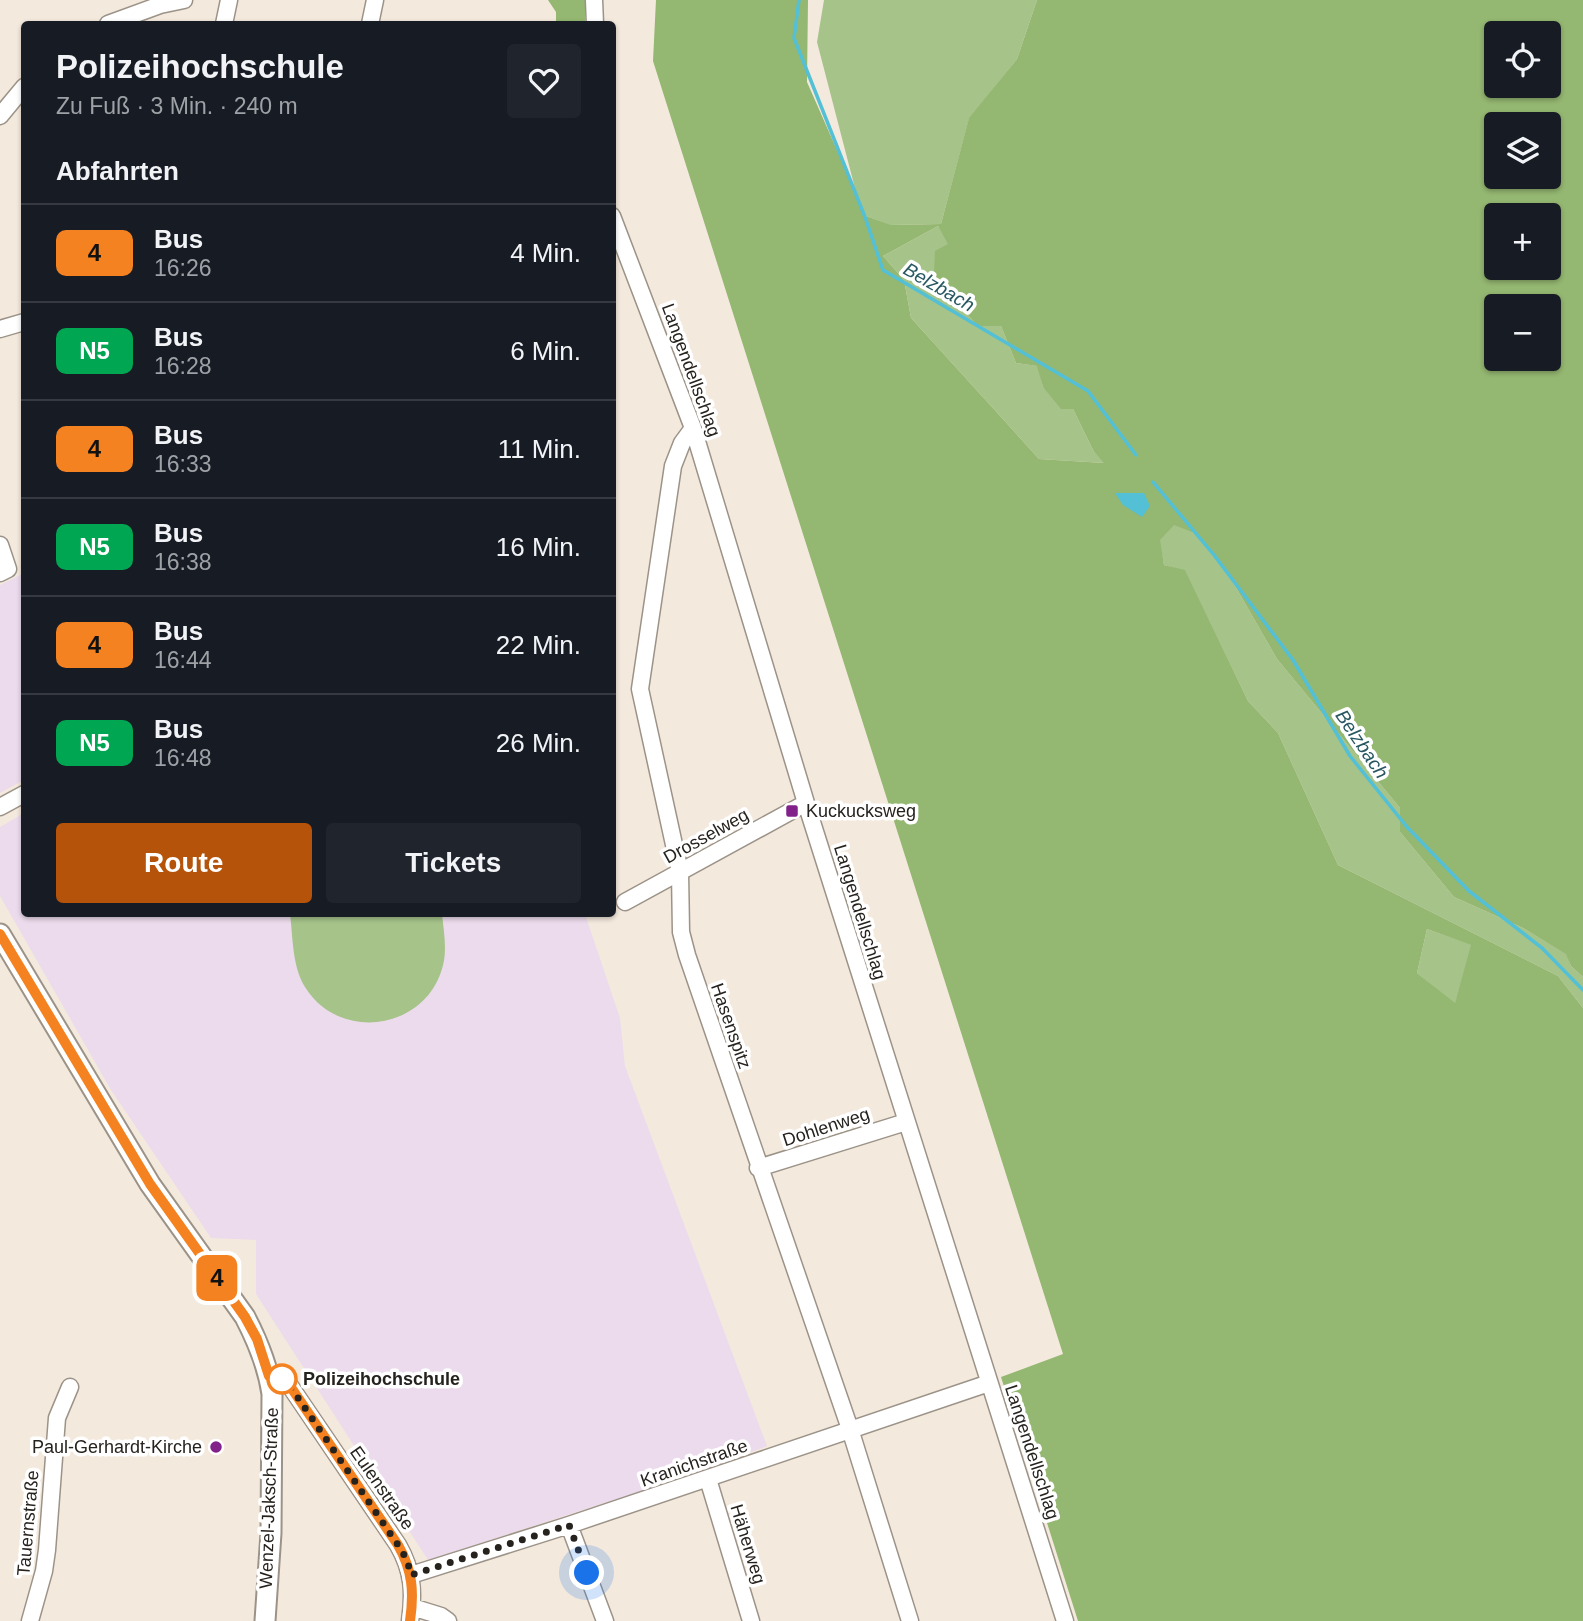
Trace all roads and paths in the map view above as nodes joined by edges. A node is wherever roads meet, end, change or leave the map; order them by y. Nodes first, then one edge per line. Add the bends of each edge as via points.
1 (184, 0) edge
2 (229, 0) edge
3 (375, 0) edge
4 (594, 0) edge
5 (116, 21) edge
6 (225, 21) edge
7 (371, 21) edge
8 (595, 21) edge
9 (21, 91) edge
10 (0, 116) edge
11 (616, 226) edge
12 (21, 324) edge
13 (0, 330) edge
14 (693, 428) junction
15 (0, 545) edge
16 (21, 564) edge
17 (4, 571) edge
18 (21, 796) edge
19 (806, 803) junction
20 (0, 807) edge
21 (680, 872) junction
22 (625, 902) dead end
23 (0, 934) edge
24 (906, 1122) junction
25 (758, 1168) junction
26 (269, 1376) junction
27 (989, 1383) junction
28 (70, 1387) dead end
29 (850, 1429) junction
30 (708, 1479) junction
31 (569, 1525) junction
32 (411, 1575) junction
33 (411, 1614) edge
34 (30, 1621) edge
35 (265, 1621) edge
36 (448, 1621) edge
37 (605, 1621) edge
38 (751, 1621) edge
39 (910, 1621) edge
40 (1065, 1621) edge

1 - 5 street
2 - 6 street
3 - 7 street
4 - 8 street
9 - 10 street
11 - 14 street, Langendellschlag
12 - 13 street
14 - 19 street, Langendellschlag
14 - 21 street, Hasenspitz via 673,466 640,689
15 - 17 street
16 - 17 street
18 - 20 street
19 - 21 street, Drosselweg
19 - 24 street, Langendellschlag
21 - 22 street, Drosselweg
21 - 25 street, Hasenspitz via 681,932 687,955
23 - 26 street, Wenzel-Jaksch-Straße via 150,1184 245,1317
24 - 25 street, Dohlenweg
24 - 27 street, Langendellschlag
25 - 29 street, Hasenspitz
26 - 32 street, Eulenstraße via 288,1383 398,1545
26 - 35 street, Wenzel-Jaksch-Straße via 271,1533
27 - 29 street, Kranichstraße
27 - 40 street, Langendellschlag
28 - 34 street, Tauernstraße via 57,1418 47,1550
29 - 30 street, Kranichstraße
29 - 39 street, Hasenspitz
30 - 31 street, Kranichstraße
30 - 38 street, Häherweg
31 - 32 street, Kranichstraße
31 - 37 street
32 - 33 street, Eulenstraße
33 - 36 street, Eulenstraße via 441,1616

